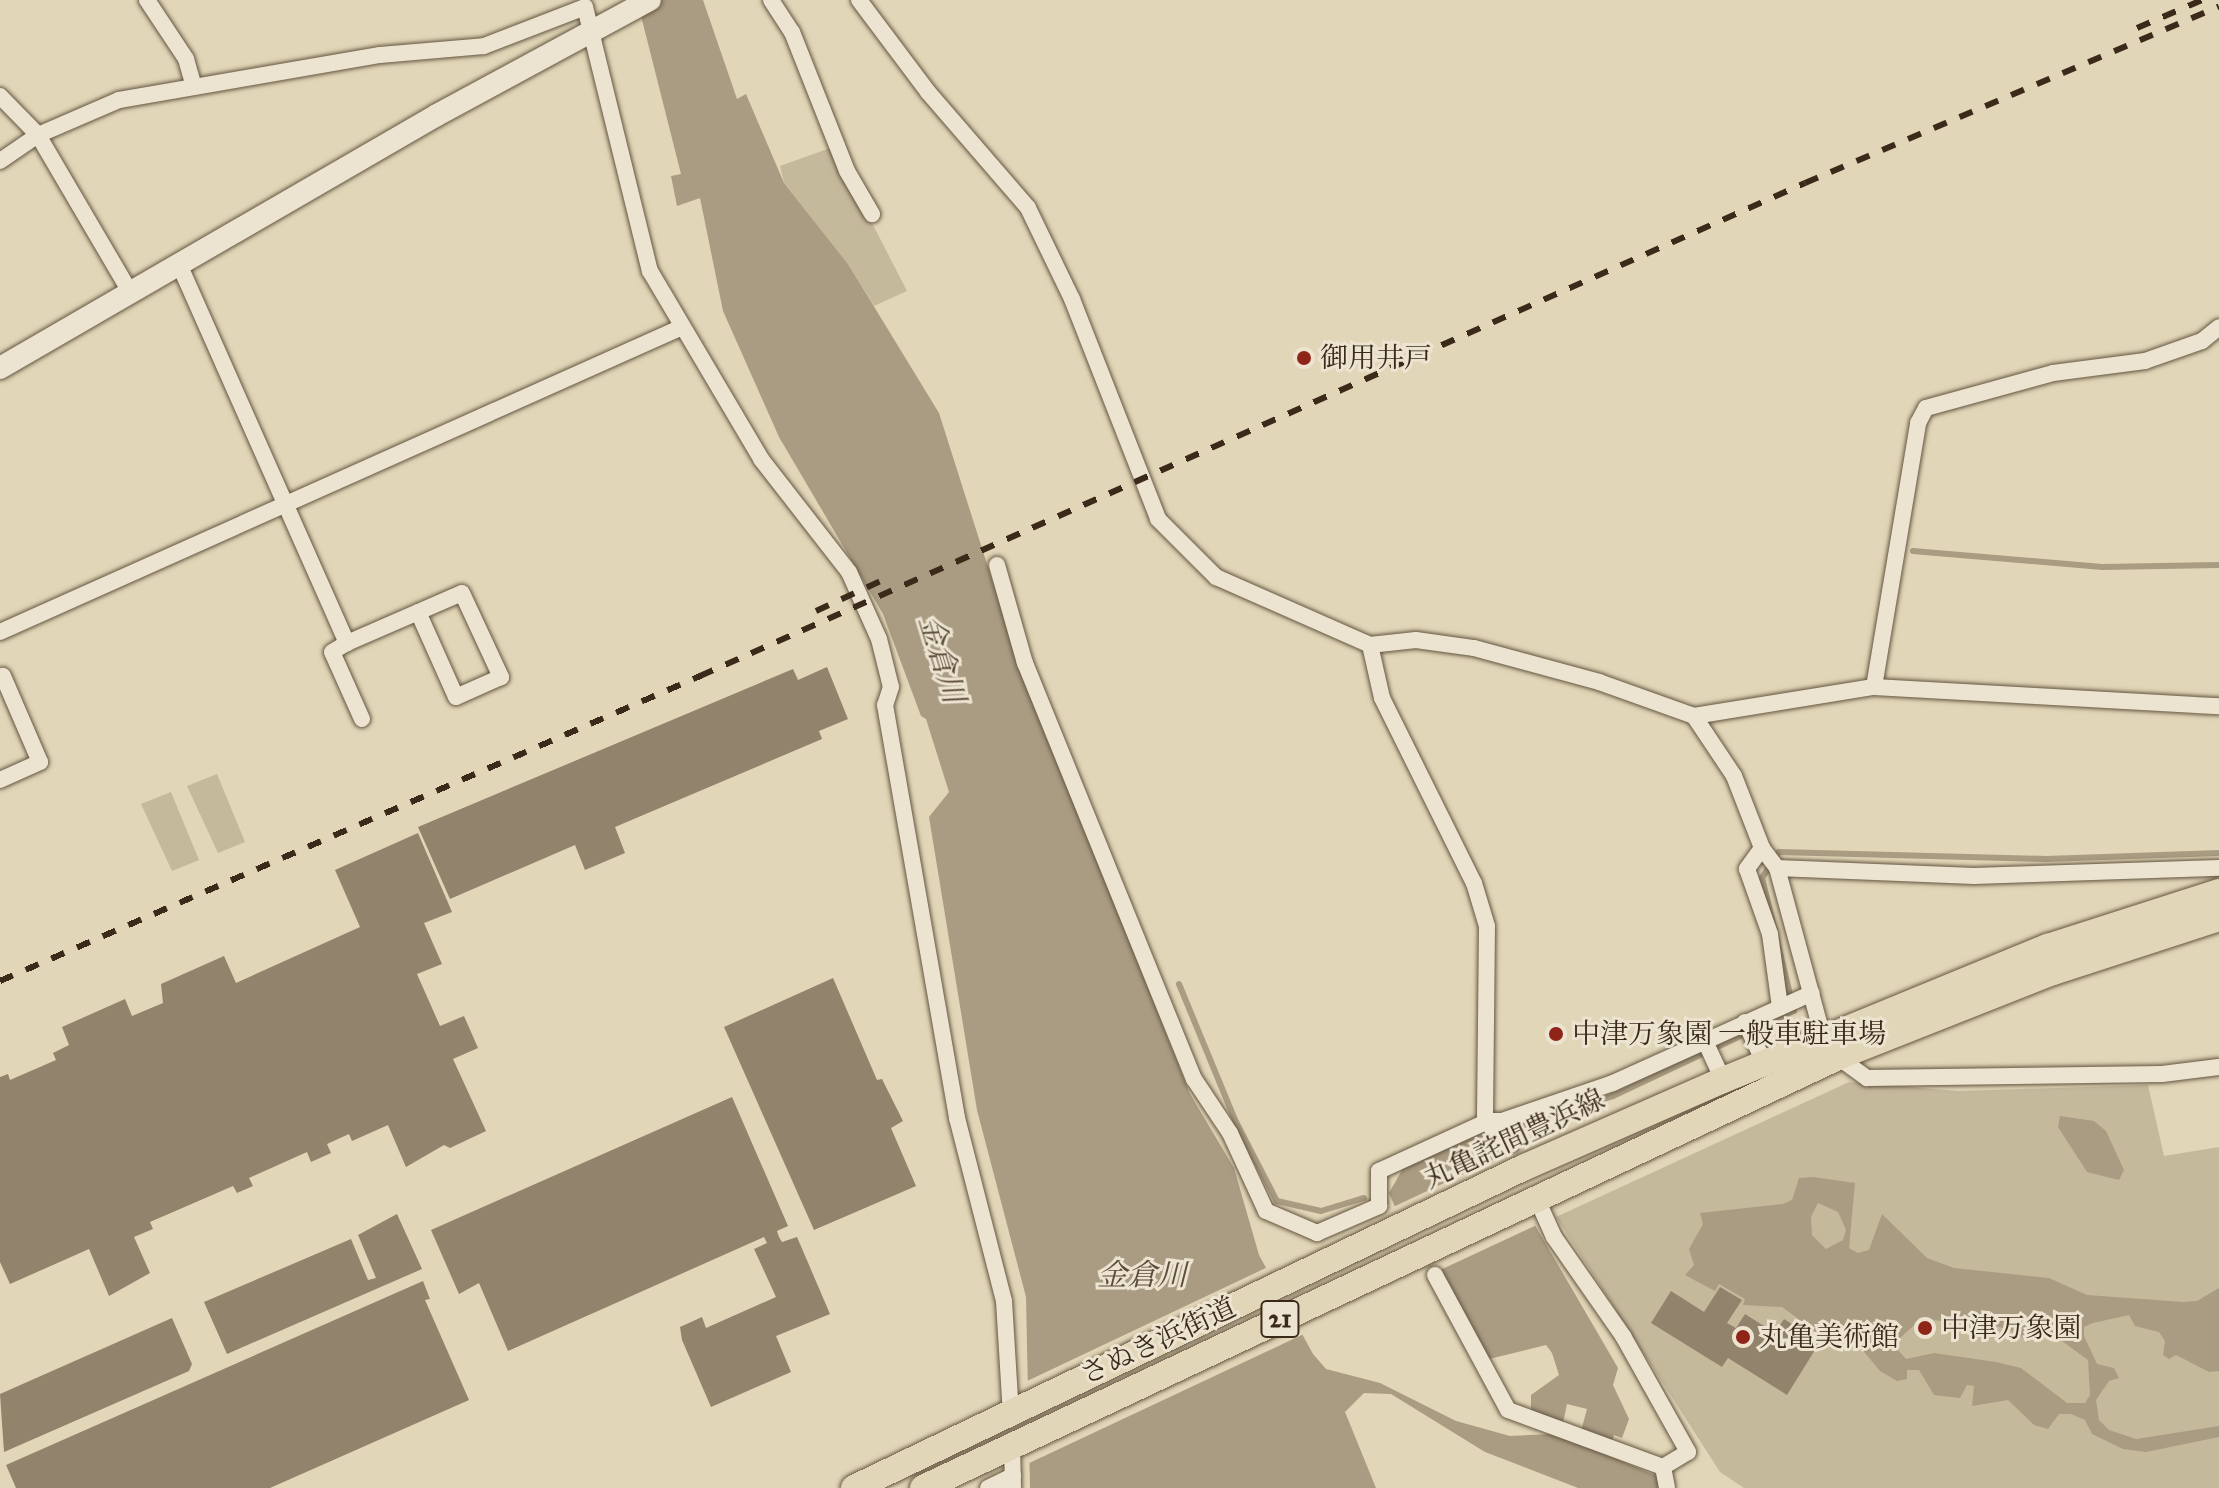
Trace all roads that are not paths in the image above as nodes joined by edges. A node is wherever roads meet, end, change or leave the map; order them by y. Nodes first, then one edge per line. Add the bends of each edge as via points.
1 (147, 0) edge
2 (771, 0) edge
3 (859, 0) edge
4 (645, 3) edge
5 (584, 4) edge
6 (592, 31) junction
7 (194, 87) junction
8 (0, 96) edge
9 (38, 135) junction
10 (0, 161) edge
11 (872, 214) dead end
12 (179, 264) junction
13 (130, 292) junction
14 (682, 327) junction
15 (2219, 327) edge
16 (0, 368) edge
17 (285, 504) junction
18 (997, 565) dead end
19 (418, 612) junction
20 (0, 632) edge
21 (347, 643) junction
22 (1370, 645) junction
23 (3, 676) dead end
24 (1874, 687) junction
25 (2219, 706) edge
26 (1694, 716) junction
27 (362, 719) dead end
28 (0, 780) edge
29 (1770, 860) junction
30 (2219, 868) edge
31 (2219, 892) edge
32 (2219, 918) edge
33 (1795, 1001) junction
34 (1752, 1038) junction
35 (1831, 1047) junction
36 (1713, 1056) junction
37 (2219, 1067) edge
38 (1500, 1134) junction
39 (1536, 1197) junction
40 (1435, 1275) dead end
41 (1017, 1410) junction
42 (1018, 1442) junction
43 (1663, 1467) junction
44 (1013, 1482) edge
45 (854, 1488) edge
46 (923, 1488) edge
47 (988, 1488) edge
48 (1667, 1488) edge

1 - 7 street via 186,59
2 - 11 street via 792,32 847,171
3 - 22 street via 892,48 1028,208 1072,299 1158,519 1216,577
4 - 6 street
5 - 6 street
5 - 7 street via 484,46 380,55
6 - 12 street
6 - 14 street via 650,271
7 - 9 street via 119,100
8 - 9 street
9 - 10 street
9 - 13 street
12 - 13 street
12 - 17 street
13 - 16 street
14 - 17 street
14 - 41 street via 761,459 849,572 879,639 891,687 885,705 957,1118 1004,1301
15 - 24 street via 2202,341 2145,361 2053,373 1926,408 1918,423
17 - 20 street
17 - 21 street
18 - 38 street via 1025,663 1194,1079 1230,1133 1266,1211 1317,1233 1379,1206 1379,1171
19 - 19 street via 462,593 501,677 456,697
19 - 21 street
21 - 27 street via 332,652
22 - 26 street via 1416,640 1474,648 1599,682
22 - 38 street via 1382,698 1474,883 1487,926 1490,1066
23 - 28 street via 40,762
24 - 25 street
24 - 26 street
26 - 29 street via 1734,776
29 - 30 street via 1974,876
29 - 33 street
29 - 33 street via 1747,869
31 - 35 main road, 丸亀詫間豊浜線 / 21 via 2048,947
32 - 35 main road, 丸亀詫間豊浜線 / 21
33 - 34 street
33 - 35 street
34 - 35 main road, 丸亀詫間豊浜線 / 21
34 - 36 main road, 丸亀詫間豊浜線 / 21
34 - 36 street
35 - 37 street via 1867,1078
35 - 39 main road, 丸亀詫間豊浜線 / 21
36 - 38 street via 1502,1121
36 - 41 main road, 丸亀詫間豊浜線 / 21 via 1525,1167
39 - 42 main road, さぬき浜街道 / 21
39 - 43 street via 1554,1237 1623,1336 1688,1452
40 - 43 street via 1508,1410
41 - 45 main road, 丸亀詫間豊浜線 / 21
42 - 44 street
42 - 46 main road, 21
43 - 48 street
44 - 47 street

